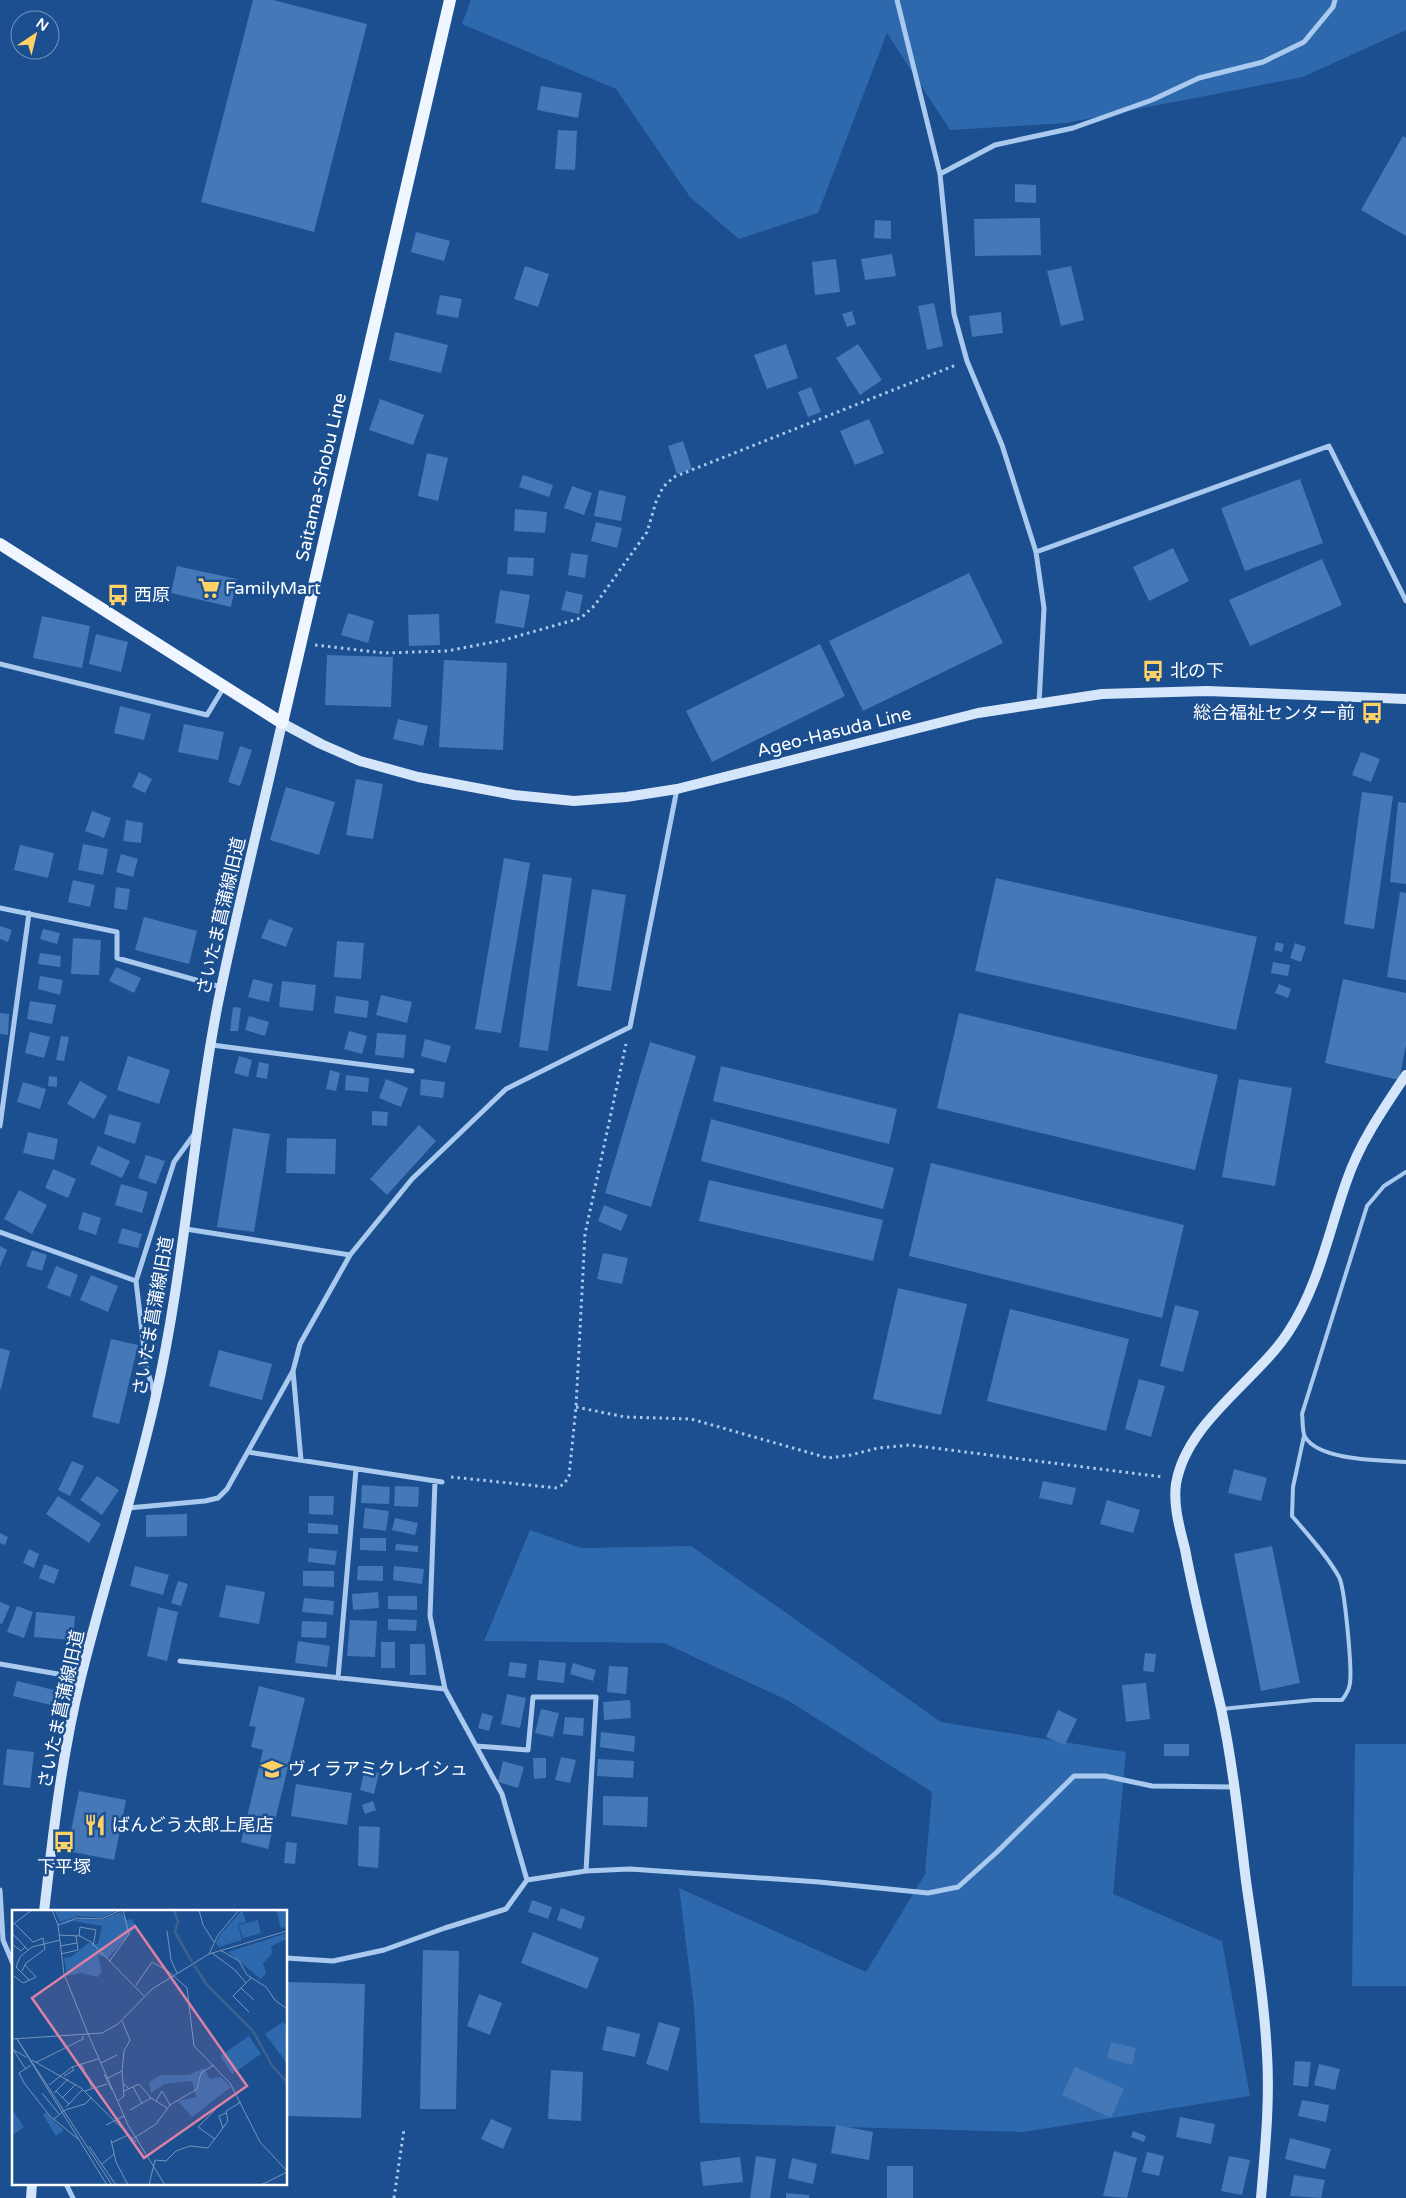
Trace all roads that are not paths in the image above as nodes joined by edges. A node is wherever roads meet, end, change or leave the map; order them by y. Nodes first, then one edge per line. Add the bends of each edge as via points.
1 (450, 0) edge
2 (898, 0) edge
3 (1335, 0) edge
4 (940, 174) junction
5 (0, 544) edge
6 (1036, 552) junction
7 (1406, 601) edge
8 (0, 664) edge
9 (224, 687) junction
10 (1406, 699) edge
11 (1039, 704) junction
12 (282, 723) junction
13 (677, 789) junction
14 (0, 908) edge
15 (29, 913) junction
16 (222, 987) junction
17 (212, 1045) junction
18 (412, 1071) dead end
19 (1406, 1075) edge
20 (0, 1126) edge
21 (198, 1128) junction
22 (1406, 1172) edge
23 (186, 1228) junction
24 (0, 1232) edge
25 (350, 1255) junction
26 (136, 1281) junction
27 (293, 1371) junction
28 (155, 1398) junction
29 (1304, 1436) junction
30 (248, 1452) junction
31 (301, 1460) junction
32 (1406, 1462) edge
33 (356, 1469) junction
34 (435, 1481) junction
35 (442, 1482) road end
36 (128, 1508) junction
37 (180, 1661) dead end
38 (0, 1664) edge
39 (81, 1678) junction
40 (338, 1678) junction
41 (445, 1689) junction
42 (1221, 1709) junction
43 (476, 1746) junction
44 (1234, 1787) junction
45 (586, 1871) junction
46 (527, 1880) junction
47 (0, 1890) edge
48 (44, 1910) edge
49 (288, 1958) edge
50 (12, 1961) edge
51 (67, 2186) edge
52 (73, 2198) edge
53 (1261, 2198) edge

1 - 12 main road, Saitama-Shobu Line
2 - 4 street
3 - 4 street via 1333,8 1304,42 1263,62 1199,78 1152,100 1073,128 996,145
4 - 6 street via 954,314 967,361 1002,445
5 - 9 main road
6 - 7 street via 1329,446
6 - 11 street via 1044,608
8 - 9 street via 207,715
9 - 12 main road
10 - 11 street, Ageo-Hasuda Line via 1163,691 1102,694
11 - 13 street, Ageo-Hasuda Line via 978,713
12 - 13 street, Ageo-Hasuda Line via 360,761 460,786 574,801
12 - 16 street, さいたま菖蒲線旧道
13 - 25 street via 630,1027 506,1089 412,1179
14 - 15 street
15 - 16 street via 117,932 117,958
15 - 20 street
16 - 17 street, さいたま菖蒲線旧道
17 - 18 street
17 - 21 street, さいたま菖蒲線旧道
19 - 42 street via 1368,1135 1348,1176 1311,1291 1301,1312 1288,1334 1204,1428 1181,1467 1176,1506
21 - 23 street, さいたま菖蒲線旧道
21 - 26 street via 174,1162
22 - 29 lane via 1384,1186 1367,1206 1302,1414
23 - 25 street
23 - 28 street, さいたま菖蒲線旧道
24 - 26 street
25 - 27 street via 300,1344
26 - 28 street via 146,1366
27 - 30 street
27 - 31 street
28 - 36 street, さいたま菖蒲線旧道
29 - 32 lane via 1317,1449 1357,1458
29 - 42 lane via 1293,1487 1292,1516 1340,1578 1351,1682 1348,1692 1342,1700
30 - 31 street
30 - 36 street via 227,1489 218,1498
31 - 33 street
33 - 34 street
33 - 40 street
34 - 35 street
34 - 41 street via 430,1616
36 - 39 street, さいたま菖蒲線旧道
37 - 40 street
38 - 39 street
39 - 48 street, さいたま菖蒲線旧道 via 60,1787
40 - 41 street
41 - 43 street
42 - 44 street
43 - 45 street via 528,1750 532,1697 596,1697
43 - 46 street via 502,1794
44 - 45 street via 1152,1786 1105,1776 1074,1776 958,1886 928,1892 630,1869
44 - 53 street via 1267,2053 1268,2118
45 - 46 street
46 - 49 street via 506,1909 384,1950 333,1961
47 - 50 street via 3,1940
51 - 52 street

